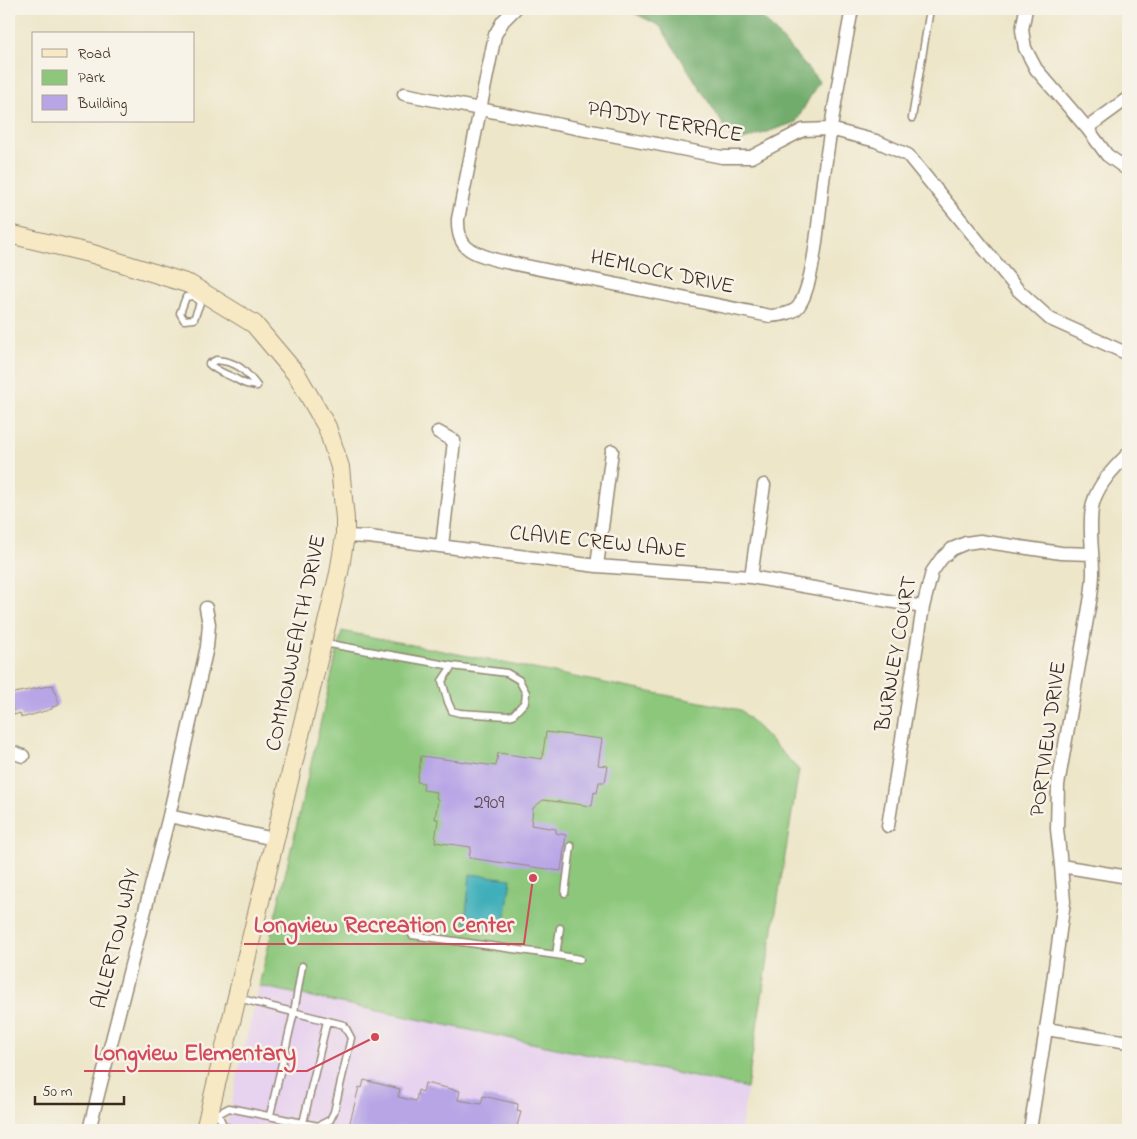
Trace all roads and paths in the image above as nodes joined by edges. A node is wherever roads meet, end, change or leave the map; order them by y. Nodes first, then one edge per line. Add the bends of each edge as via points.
1 (515, 9) edge
2 (852, 9) edge
3 (930, 9) edge
4 (1026, 9) edge
5 (404, 94) dead end
6 (1128, 98) edge
7 (480, 109) junction
8 (912, 118) dead end
9 (1087, 128) junction
10 (830, 129) junction
11 (1128, 170) edge
12 (9, 234) edge
13 (1128, 354) edge
14 (209, 364) joint
15 (438, 432) dead end
16 (612, 451) dead end
17 (1128, 454) edge
18 (764, 485) dead end
19 (345, 536) junction
20 (442, 546) junction
21 (1092, 554) junction
22 (596, 566) junction
23 (751, 576) junction
24 (923, 607) junction
25 (206, 608) dead end
26 (323, 643) junction
27 (452, 666) junction
28 (9, 751) edge
29 (23, 756) dead end
30 (168, 816) junction
31 (888, 826) dead end
32 (274, 839) junction
33 (571, 846) dead end
34 (1061, 866) junction
35 (1128, 876) edge
36 (565, 893) dead end
37 (560, 928) dead end
38 (412, 935) dead end
39 (556, 955) junction
40 (580, 959) dead end
41 (302, 966) dead end
42 (236, 998) junction
43 (294, 1012) junction
44 (327, 1021) junction
45 (1046, 1029) junction
46 (1128, 1042) edge
47 (214, 1113) junction
48 (270, 1116) junction
49 (303, 1123) junction
50 (89, 1130) edge
51 (205, 1130) edge
52 (238, 1130) edge
53 (1030, 1130) edge

1 - 7 street, HEMLOCK DRIVE via 495,35
2 - 10 street, HEMLOCK DRIVE
3 - 8 lane
4 - 9 street via 1022,30 1025,48 1036,69
5 - 7 street, PADDY TERRACE
6 - 9 street
7 - 10 street, PADDY TERRACE via 722,157 751,158 802,130
7 - 10 street, HEMLOCK DRIVE via 458,219 458,233 471,252 496,260 770,316 785,314 799,307 804,298 812,268
9 - 11 street via 1107,155
10 - 13 street, PADDY TERRACE via 908,155 1018,290 1050,319
12 - 19 street, COMMONWEALTH DRIVE via 93,254 189,284 196,293 254,324 297,375 328,427 340,467
14 - 14 lane via 244,384 257,386 243,368 227,361 216,360
15 - 20 street via 454,441
16 - 22 street
17 - 21 street, PORTVIEW DRIVE via 1100,486 1093,504
18 - 23 street
19 - 20 street, CLAVIE CREW LANE
19 - 26 street, COMMONWEALTH DRIVE
20 - 22 street, CLAVIE CREW LANE
21 - 24 street, BURNLEY COURT via 1061,554 980,541 966,543 941,558 932,572
21 - 34 street, PORTVIEW DRIVE via 1091,596 1058,785 1056,829
22 - 23 street, CLAVIE CREW LANE
23 - 24 street, CLAVIE CREW LANE
24 - 31 street, BURNLEY COURT
25 - 30 street, ALLERTON WAY via 209,624 207,647
26 - 27 lane
26 - 32 street, COMMONWEALTH DRIVE
27 - 27 lane via 507,673 519,680 526,693 525,702 513,715 506,716 452,710 442,681
28 - 29 street
30 - 32 street
30 - 50 street, ALLERTON WAY
32 - 42 street, COMMONWEALTH DRIVE
33 - 36 lane
34 - 35 street
34 - 45 street, PORTVIEW DRIVE via 1064,902
37 - 39 lane
38 - 39 lane
39 - 40 lane
41 - 43 lane
42 - 43 lane
42 - 47 street, COMMONWEALTH DRIVE
43 - 44 lane
43 - 48 lane
44 - 49 lane
44 - 49 lane via 344,1025 351,1038 334,1112 330,1120 318,1126
45 - 46 street
45 - 53 street, PORTVIEW DRIVE
47 - 48 lane via 229,1108
47 - 51 street, COMMONWEALTH DRIVE
47 - 52 lane via 224,1127
48 - 49 lane

